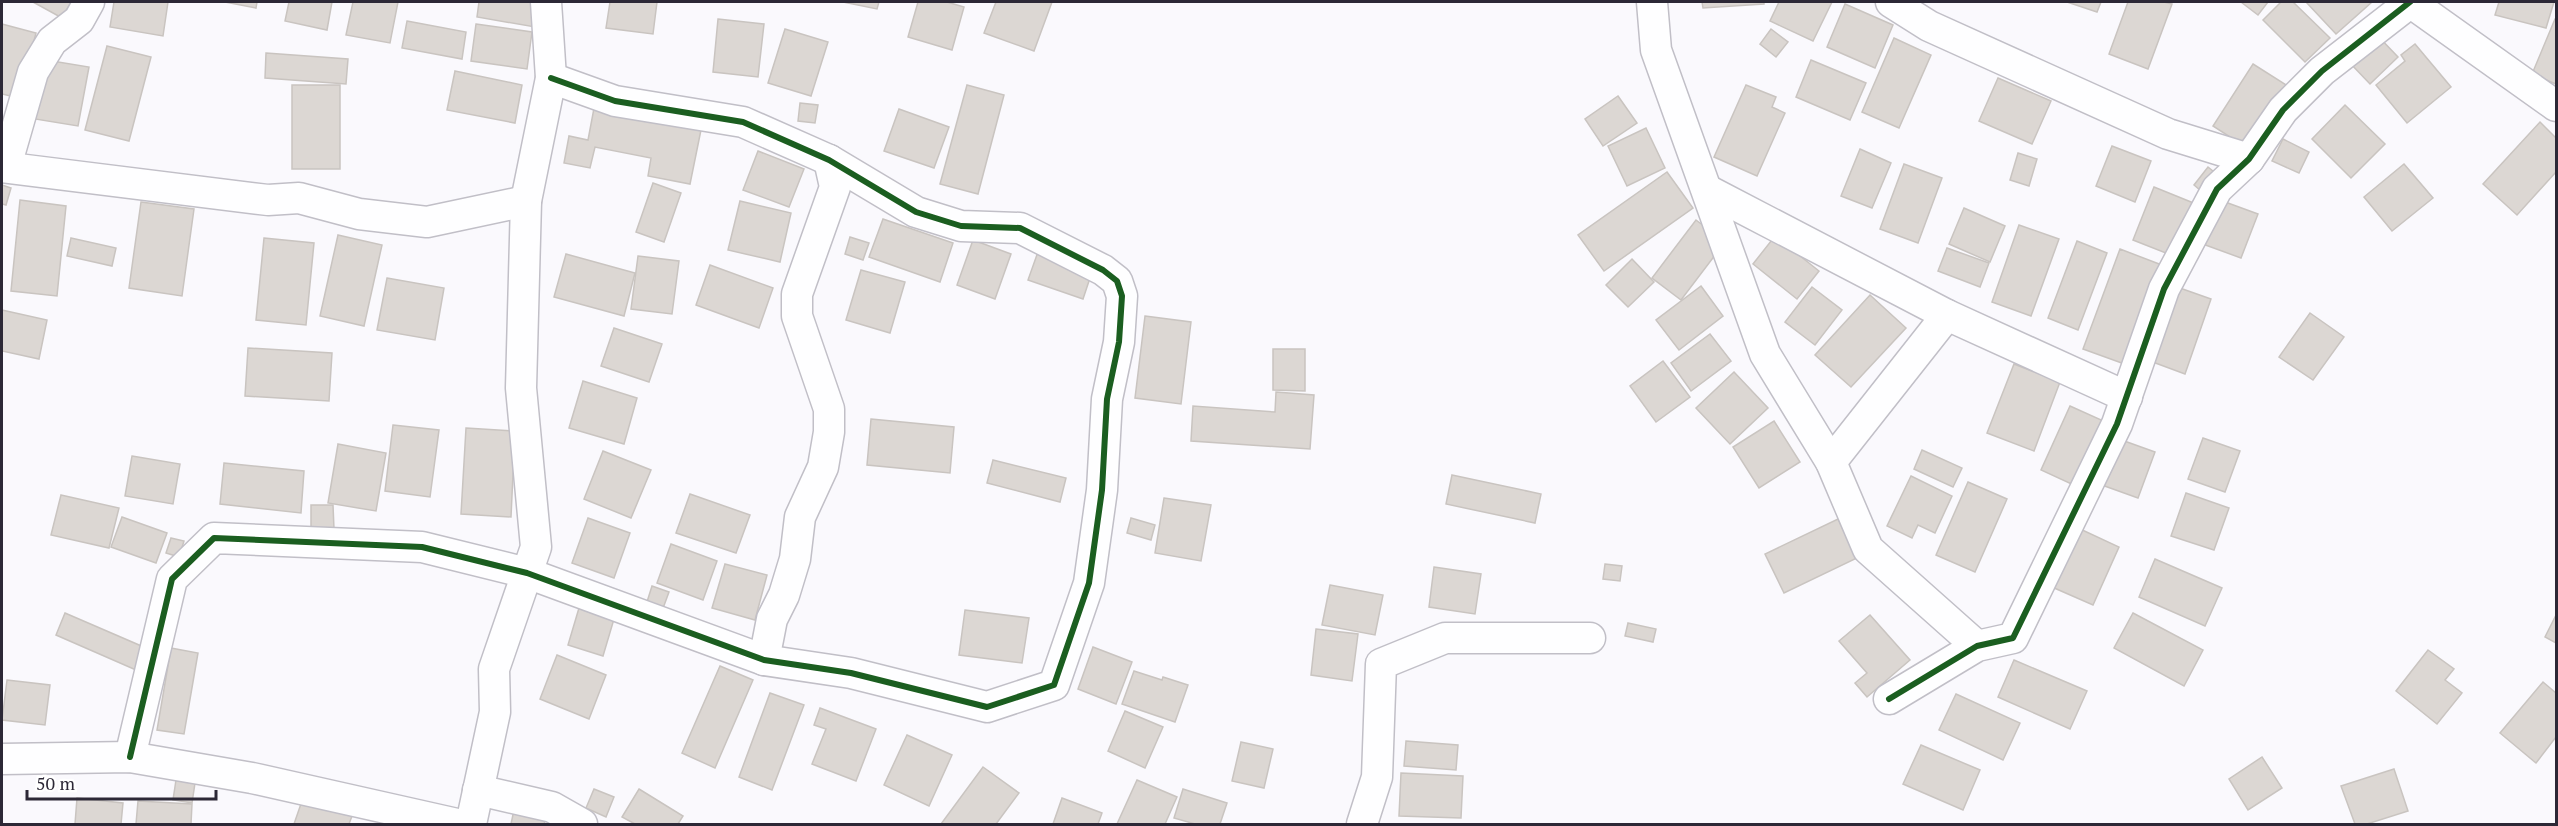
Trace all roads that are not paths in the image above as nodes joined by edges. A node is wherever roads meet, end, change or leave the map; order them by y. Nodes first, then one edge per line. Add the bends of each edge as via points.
1 (89, 2) edge
2 (546, 2) edge
3 (1652, 2) edge
4 (1891, 2) edge
5 (2411, 2) edge
6 (551, 78) junction
7 (2556, 106) edge
8 (2249, 159) junction
9 (829, 160) junction
10 (4, 166) edge
11 (1708, 191) junction
12 (526, 201) junction
13 (1947, 315) junction
14 (2127, 397) junction
15 (1831, 462) junction
16 (527, 573) junction
17 (1590, 638) dead end
18 (1977, 646) junction
19 (764, 660) junction
20 (1888, 699) dead end
21 (130, 757) junction
22 (2, 759) edge
23 (478, 790) junction
24 (457, 825) edge
25 (471, 825) edge
26 (582, 825) edge
27 (1362, 825) edge

1 - 10 street via 79,20 52,41 33,72
2 - 6 street
3 - 11 street via 1656,50
4 - 8 street via 1929,26 2168,134
5 - 7 street
5 - 8 street via 2322,71 2283,110
6 - 9 street via 615,101 742,122
6 - 12 street
8 - 14 street via 2217,189 2164,289
9 - 19 street via 835,187 797,294 797,316 829,409 829,432 823,467 800,517 795,559 772,619
9 - 19 street via 916,212 961,225 1020,228 1117,281 1122,296 1119,342 1107,399 1099,513 1089,583 1054,685 987,707 851,673
10 - 12 street via 268,200 299,198 359,214 428,222
11 - 13 street
11 - 15 street via 1765,354
12 - 16 street via 521,388 536,547
13 - 14 street
13 - 15 street
14 - 18 street via 2013,638
15 - 18 street via 1868,549
16 - 19 street
16 - 21 street via 422,547 214,538 172,579
16 - 23 street via 494,669 495,712
17 - 27 street via 1445,638 1382,664 1377,777
18 - 20 street
21 - 22 street
21 - 24 street via 252,778
23 - 25 street
23 - 26 street via 552,807

